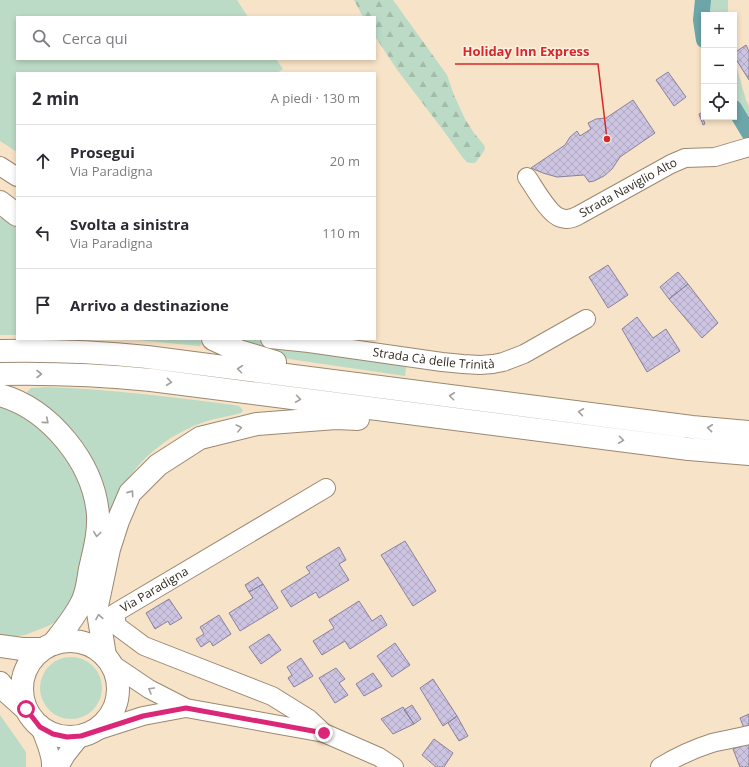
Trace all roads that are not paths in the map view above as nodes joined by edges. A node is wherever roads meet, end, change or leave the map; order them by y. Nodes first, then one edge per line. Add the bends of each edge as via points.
1 (749, 147) edge
2 (0, 166) edge
3 (16, 176) edge
4 (527, 177) dead end
5 (0, 202) edge
6 (16, 214) edge
7 (586, 319) dead end
8 (215, 340) edge
9 (280, 340) edge
10 (0, 351) edge
11 (0, 374) edge
12 (421, 392) junction
13 (0, 395) edge
14 (521, 427) junction
15 (749, 432) edge
16 (749, 454) edge
17 (326, 488) dead end
18 (0, 646) edge
19 (48, 646) junction
20 (107, 659) junction
21 (0, 683) edge
22 (186, 708) junction
23 (26, 709) junction
24 (40, 727) junction
25 (324, 733) junction
26 (86, 734) junction
27 (749, 735) edge
28 (51, 767) edge
29 (59, 767) edge
30 (394, 767) edge
31 (660, 767) edge

1 - 4 street, Strada Naviglio Alto via 715,157 680,160 568,219 560,218 549,209
2 - 3 street
5 - 6 main road
7 - 9 street, Strada Cà delle Trinità via 524,354 503,362 480,365
8 - 12 main road via 270,361 375,378
12 -> 10 main road via 129,355
11 -> 14 main road via 84,375 146,380
15 -> 12 main road
13 -> 19 main road via 30,409 63,436 83,466 96,501 98,532 83,600 76,613
14 -> 16 main road via 689,449
20 -> 14 main road via 97,606 118,521 130,493 158,464 200,438 257,424 336,418
17 - 25 street, Via Paradigna via 114,613 117,626 144,646 272,696 309,719
18 - 19 main road, Via Paradigna
19 - 20 main road, Via Paradigna via 72,641 90,645
19 - 23 main road, Via Paradigna via 31,661 24,676 22,693
22 -> 20 street, Via Paradigna via 149,689
20 - 26 main road via 116,677 118,693 114,709 104,723
21 - 23 main road, Via Paradigna
22 - 25 street, Via Paradigna
22 - 26 street, Via Paradigna via 143,716
23 - 24 main road, Via Paradigna
24 - 26 main road, Via Paradigna via 53,734 67,737
24 - 28 street via 49,752
25 - 30 street, Via Paradigna via 379,757
26 - 29 street via 66,755
27 - 31 street via 700,747

